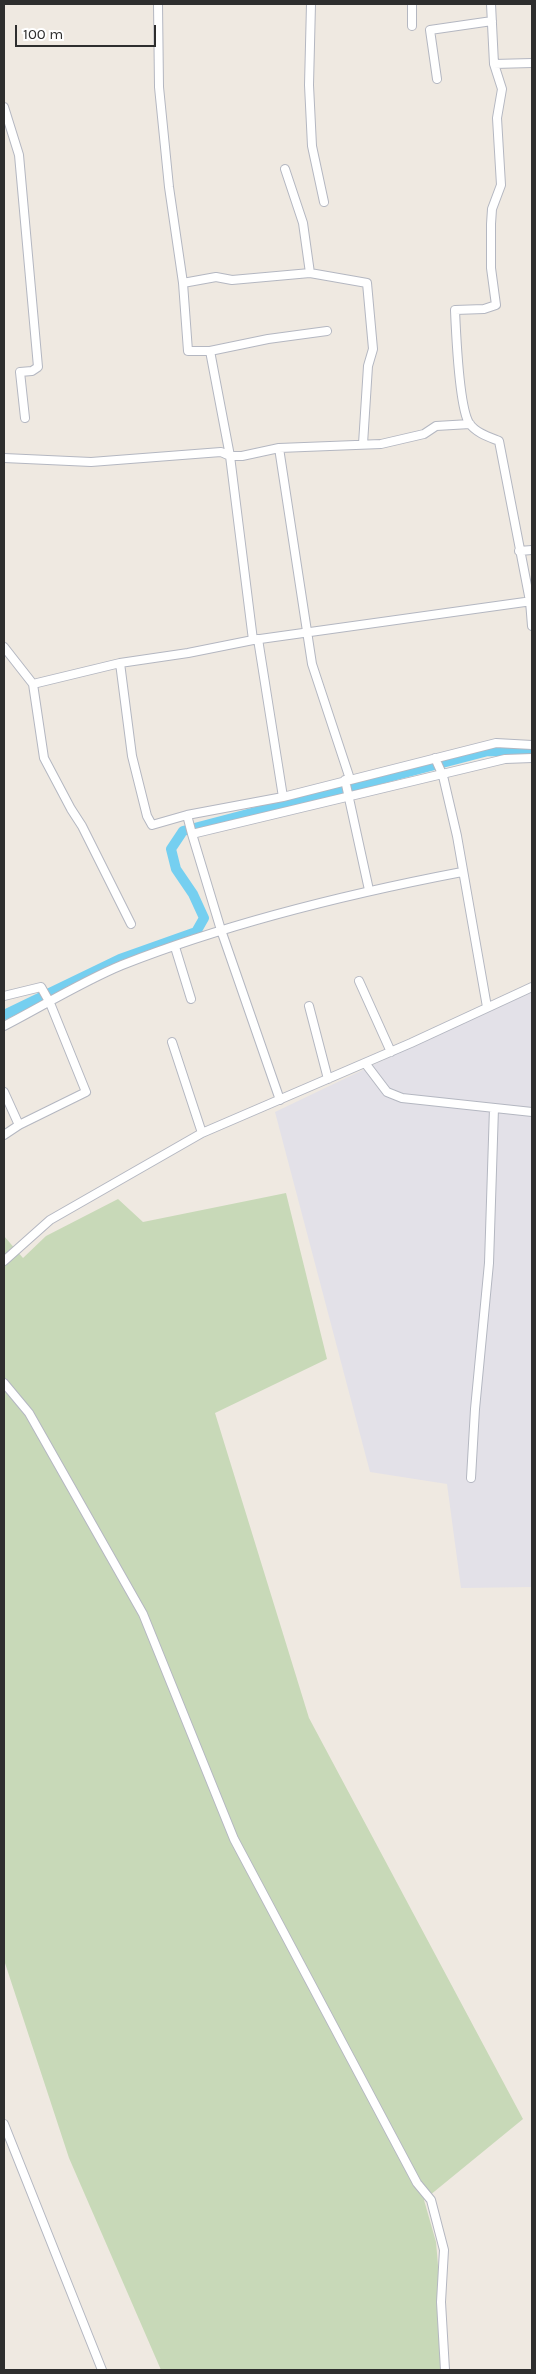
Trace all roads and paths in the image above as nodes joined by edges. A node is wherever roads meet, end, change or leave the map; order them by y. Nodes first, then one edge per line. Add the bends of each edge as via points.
1 (158, 4) edge
2 (311, 4) edge
3 (412, 4) edge
4 (492, 4) edge
5 (492, 21) junction
6 (412, 26) dead end
7 (532, 63) edge
8 (494, 64) junction
9 (437, 79) dead end
10 (4, 107) edge
11 (285, 169) dead end
12 (324, 202) dead end
13 (310, 273) junction
14 (183, 283) junction
15 (327, 331) dead end
16 (210, 351) junction
17 (25, 418) dead end
18 (470, 424) junction
19 (363, 444) junction
20 (279, 448) junction
21 (230, 456) junction
22 (4, 458) edge
23 (532, 550) edge
24 (520, 551) junction
25 (531, 601) edge
26 (532, 626) edge
27 (306, 633) junction
28 (256, 639) junction
29 (4, 647) edge
30 (120, 663) junction
31 (33, 684) junction
32 (532, 744) edge
33 (435, 758) junction
34 (532, 758) edge
35 (443, 776) junction
36 (347, 779) junction
37 (284, 797) junction
38 (349, 798) junction
39 (187, 815) junction
40 (192, 834) junction
41 (462, 872) junction
42 (369, 890) junction
43 (131, 924) dead end
44 (221, 930) junction
45 (174, 947) junction
46 (359, 981) dead end
47 (532, 987) edge
48 (4, 996) edge
49 (191, 999) dead end
50 (50, 1002) junction
51 (309, 1006) dead end
52 (486, 1007) junction
53 (4, 1026) edge
54 (172, 1042) dead end
55 (391, 1052) junction
56 (365, 1063) junction
57 (328, 1079) junction
58 (4, 1092) edge
59 (280, 1100) junction
60 (494, 1108) junction
61 (532, 1112) edge
62 (19, 1125) junction
63 (202, 1133) junction
64 (4, 1135) edge
65 (4, 1261) edge
66 (4, 1383) edge
67 (471, 1478) dead end
68 (4, 2124) edge
69 (102, 2370) edge
70 (445, 2370) edge

1 - 14 street via 159,87
2 - 12 street via 308,85 312,146
3 - 6 street
4 - 5 street
5 - 8 street
5 - 9 street via 430,30
7 - 8 street
8 - 18 street via 502,89 497,118 501,185 492,209 491,224 491,268 496,305 484,309 455,310 464,409
10 - 17 street via 19,156 38,367 20,372
11 - 13 street via 303,223
13 - 14 street via 232,280 216,277
13 - 19 street via 367,283 373,350 368,366
14 - 16 street via 188,351
15 - 16 street
16 - 21 street
18 - 19 street via 436,426 424,434 381,444
18 - 24 street via 479,433 499,441
19 - 20 street
20 - 21 street
20 - 27 street
21 - 22 street via 222,452 91,462
21 - 28 street
23 - 24 street
24 - 25 street
25 - 26 street
25 - 27 street
27 - 28 street
27 - 36 street via 312,664
28 - 30 street
28 - 37 street
29 - 31 street
30 - 31 street
30 - 39 street via 132,756 147,816 152,825
31 - 43 street via 44,758
32 - 33 street via 496,742
33 - 35 street
33 - 36 street
34 - 35 street via 505,759
35 - 38 street
35 - 41 street
36 - 37 street
36 - 38 street
37 - 39 street
38 - 40 street
38 - 42 street
39 - 40 street
40 - 44 street
41 - 42 street
41 - 52 street
42 - 44 street
44 - 45 street
44 - 59 street
45 - 49 street
45 - 50 street via 121,966
46 - 55 street
47 - 52 street
48 - 50 street via 40,987
50 - 53 street
50 - 62 street via 86,1092
51 - 57 street
52 - 55 street
54 - 63 street
55 - 56 street
56 - 57 street
56 - 60 street via 387,1092 402,1098
57 - 59 street
58 - 62 street
59 - 63 street
60 - 61 street
60 - 67 street via 490,1263
62 - 64 street
63 - 65 street via 50,1220
66 - 70 street via 29,1413 143,1614 234,1839 418,2183 431,2200 444,2250 441,2302
68 - 69 street

